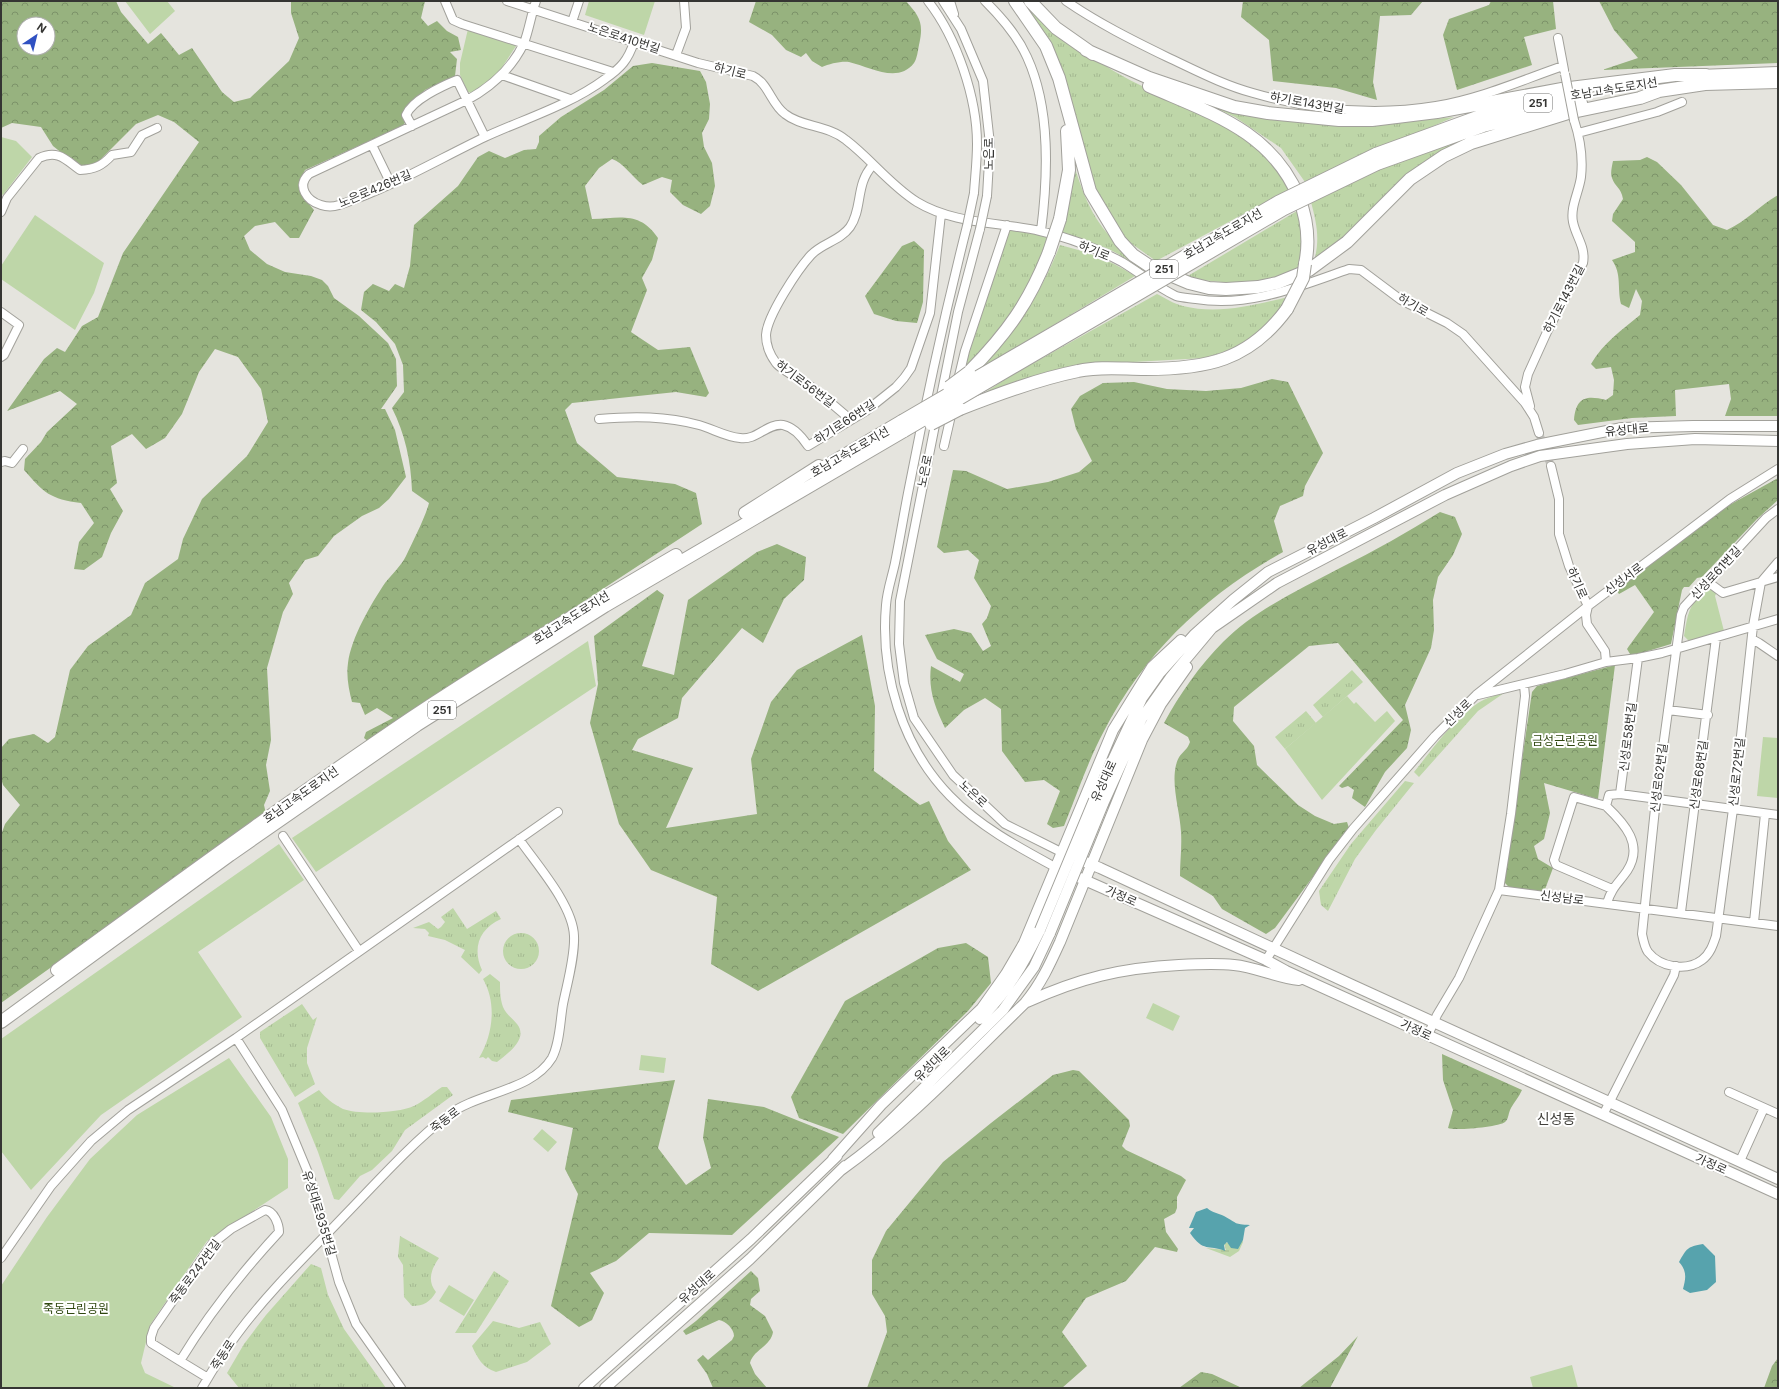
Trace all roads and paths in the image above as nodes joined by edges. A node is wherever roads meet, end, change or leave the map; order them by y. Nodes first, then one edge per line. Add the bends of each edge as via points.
1 (445, 1) edge
2 (507, 1) edge
3 (578, 1) edge
4 (684, 1) edge
5 (928, 1) edge
6 (942, 1) edge
7 (950, 1) edge
8 (986, 1) edge
9 (1015, 1) edge
10 (1030, 1) edge
11 (1066, 1) edge
12 (534, 5) edge
13 (572, 22) junction
14 (961, 29) junction
15 (1558, 38) dead end
16 (634, 42) junction
17 (524, 43) junction
18 (1086, 50) junction
19 (676, 55) junction
20 (1564, 70) junction
21 (613, 72) junction
22 (1778, 73) edge
23 (502, 75) junction
24 (1706, 75) junction
25 (1059, 78) junction
26 (1778, 82) edge
27 (1659, 91) junction
28 (570, 99) junction
29 (468, 100) junction
30 (1682, 102) dead end
31 (412, 126) junction
32 (156, 128) dead end
33 (1578, 133) junction
34 (485, 137) junction
35 (372, 145) junction
36 (1376, 159) junction
37 (873, 165) junction
38 (391, 184) junction
39 (1, 212) edge
40 (941, 214) junction
41 (1007, 225) junction
42 (1041, 231) junction
43 (1, 312) edge
44 (1, 357) edge
45 (936, 417) junction
46 (1534, 417) junction
47 (599, 419) dead end
48 (950, 419) junction
49 (851, 420) junction
50 (903, 426) junction
51 (1778, 426) edge
52 (1539, 433) tunnel mouth
53 (1778, 441) edge
54 (944, 446) dead end
55 (23, 448) dead end
56 (1, 462) edge
57 (1551, 466) tunnel mouth
58 (1778, 469) edge
59 (1778, 509) edge
60 (747, 517) junction
61 (1778, 562) edge
62 (1778, 577) edge
63 (1708, 582) junction
64 (1761, 582) junction
65 (1233, 600) junction
66 (1588, 606) junction
67 (1239, 609) junction
68 (1778, 619) edge
69 (1753, 626) junction
70 (1716, 638) junction
71 (1752, 640) junction
72 (1676, 648) junction
73 (1778, 656) edge
74 (1638, 658) junction
75 (1606, 662) junction
76 (1524, 685) junction
77 (1476, 695) junction
78 (1668, 710) junction
79 (1708, 715) junction
80 (1620, 794) junction
81 (1656, 799) junction
82 (1099, 802) junction
83 (1695, 804) junction
84 (1606, 806) junction
85 (1733, 809) junction
86 (558, 812) dead end
87 (1765, 814) junction
88 (1778, 816) edge
89 (284, 836) dead end
90 (519, 839) junction
91 (1061, 852) junction
92 (1092, 865) junction
93 (1055, 867) junction
94 (1084, 879) junction
95 (1612, 889) junction
96 (1499, 890) junction
97 (1608, 903) junction
98 (1644, 907) junction
99 (1681, 912) junction
100 (1719, 917) junction
101 (1754, 922) junction
102 (1778, 926) edge
103 (1273, 949) junction
104 (359, 950) junction
105 (1266, 960) junction
106 (1676, 966) junction
107 (1309, 980) junction
108 (1025, 1003) junction
109 (1, 1012) edge
110 (1, 1022) edge
111 (1434, 1022) junction
112 (1428, 1035) junction
113 (236, 1038) junction
114 (1729, 1092) dead end
115 (1609, 1102) junction
116 (1764, 1108) junction
117 (1778, 1114) edge
118 (1603, 1115) junction
119 (833, 1159) junction
120 (1740, 1161) junction
121 (841, 1170) junction
122 (1778, 1179) edge
123 (1778, 1194) edge
124 (326, 1236) junction
125 (1, 1258) edge
126 (180, 1361) junction
127 (208, 1378) junction
128 (202, 1388) edge
129 (401, 1388) edge
130 (584, 1388) edge
131 (605, 1388) edge

1 - 17 street via 453,20
2 - 12 street, 노은로410번길
3 - 13 street, 노은로410번길
4 - 19 street via 686,28
5 - 93 street, 노은로, bridge via 949,35 969,87 976,119 974,193 934,364 886,604 885,652 897,705 916,752 950,796 1017,847
6 - 14 street, 노은로
7 - 14 street
8 - 42 street via 1004,20 1028,57 1036,84 1044,122 1047,158
9 - 25 highway via 1046,46
10 - 18 highway via 1056,28
11 - 20 street, 하기로143번길 via 1095,21 1231,86 1270,97 1331,108 1375,111 1437,106
12 - 13 street, 노은로410번길
12 - 17 street, 노은로426번길
13 - 16 street, 노은로410번길
14 - 45 street, 노은로, bridge via 983,81 990,144 987,196 958,312
15 - 20 street, 하기로143번길
16 - 19 street, 노은로410번길
16 - 21 street, 노은로426번길 via 628,58
17 - 21 street
17 - 23 street, 노은로426번길
18 - 24 highway via 1149,78 1234,107 1268,114 1339,120 1372,120 1437,112 1562,89 1675,75
18 - 50 highway, bridge via 1146,84 1228,122 1252,136 1272,154 1291,178 1303,209 1308,231 1303,278 1273,328 1252,345 1228,358 1196,367 1079,370 1009,390 960,409
19 - 37 street, 하기로 via 759,80 784,114 834,132 846,139
20 - 33 street, 하기로143번길, bridge
21 - 28 street, 노은로426번길
22 - 24 highway, 호남고속도로지선 / 251
23 - 28 street
23 - 29 street, 노은로426번길 via 481,93
24 - 36 highway, 호남고속도로지선 / 251 via 1567,96 1482,115
25 - 27 highway via 1090,191 1120,241 1139,259 1174,278 1196,285 1226,289 1277,283 1309,270 1347,242 1410,179 1444,156 1471,142 1568,113 1640,98
25 - 50 highway, bridge via 1068,137 1069,170 1060,219 1049,252 1028,299 1012,325 970,372
26 - 27 highway, 호남고속도로지선 / 251 via 1705,84
27 - 36 highway, 호남고속도로지선 / 251 via 1568,105 1483,126
28 - 34 street, 노은로426번길
29 - 31 street, 노은로426번길
29 - 31 street via 457,80 428,94 408,110 406,115
29 - 34 street
30 - 33 street via 1657,112
31 - 35 street, 노은로426번길
32 - 39 street via 142,136 131,152 112,155 104,164 94,169 80,170 59,154 47,154 39,158 7,198
33 - 46 street, 하기로143번길 via 1581,179 1575,197 1573,222 1585,253 1584,263 1528,374 1525,387
34 - 38 street, 노은로426번길
35 - 38 street
35 - 38 street, 노은로426번길 via 305,177 303,187 306,195 316,204 332,207
36 - 50 highway, 호남고속도로지선 / 251, bridge
37 - 40 street, 하기로 via 904,193
37 - 49 street, 하기로56번길 via 862,182 855,218 839,238 813,253 805,262 782,298 766,334 769,353 777,365 810,386
40 - 41 street, 하기로
40 - 49 street, 하기로66번길 via 931,307 913,362 896,387
41 - 42 street, 하기로
41 - 48 street via 965,351
42 - 46 street, 하기로 via 1121,262 1178,296 1205,301 1231,302 1257,298 1281,293 1349,269 1361,270 1401,300 1463,334 1502,376
43 - 44 street via 19,325
45 - 48 street
45 - 91 street, 노은로 via 900,601 899,644 904,683 914,718 953,775 1005,824
46 - 52 street, 하기로
47 - 49 street, 하기로66번길 via 654,417 700,425 741,439 775,425 784,425 802,437 808,446
48 - 54 street
50 - 60 highway, 호남고속도로지선 / 251
51 - 65 main road, 유성대로 via 1622,428 1543,443 1505,454 1457,473 1268,572
53 - 67 main road, 유성대로 via 1680,440 1627,444 1540,456 1445,495 1277,583
55 - 56 street via 12,463
57 - 66 street, 하기로 via 1559,499 1559,534 1569,566
58 - 66 street, 신성서로 via 1730,499
59 - 63 street, 신성로61번길 via 1766,518
60 - 109 highway, 호남고속도로지선 / 251 via 601,599 412,718 225,848
60 - 110 highway, 호남고속도로지선 / 251 via 417,725 230,855
61 - 64 street
62 - 64 street
63 - 64 street via 1723,593
63 - 72 street, 신성로61번길 via 1684,607
64 - 69 street, 신성로72번길
65 - 82 main road, 유성대로 via 1177,653 1142,698
65 - 91 main road via 1194,628 1148,674 1113,730
66 - 75 street via 1587,624 1605,651
66 - 77 street, 신성서로
67 - 82 main road, 유성대로 via 1212,628 1151,704
67 - 92 main road via 1190,661 1161,704 1142,740
68 - 69 street, 신성로
69 - 70 street, 신성로
69 - 71 street, 신성로72번길
70 - 72 street, 신성로
70 - 79 street, 신성로68번길
71 - 73 street
71 - 85 street, 신성로72번길
72 - 74 street, 신성로
72 - 78 street, 신성로62번길
74 - 75 street, 신성로
74 - 80 street, 신성로58번길
75 - 76 street, 신성로
76 - 77 street, 신성로
76 - 96 street via 1525,696
77 - 103 street, 신성로 via 1435,736 1353,829 1329,860
78 - 79 street
78 - 81 street, 신성로62번길
79 - 83 street, 신성로68번길
80 - 81 street
80 - 84 street via 1610,795
81 - 83 street
81 - 98 street, 신성로62번길
82 - 119 main road, 유성대로, bridge via 1018,972 988,1011
82 - 121 main road, 유성대로, bridge via 1050,933 1034,967 1003,1010
83 - 85 street
83 - 99 street, 신성로68번길
84 - 95 street via 1627,828 1633,840 1634,850 1632,862
84 - 95 street via 1574,797 1554,860 1556,865
85 - 87 street
85 - 100 street, 신성로72번길
86 - 90 street
87 - 88 street
87 - 101 street
89 - 104 street
90 - 104 street
90 - 124 street, 죽동로 via 564,904 574,928 570,968 553,1056 541,1072 528,1080 469,1102 444,1119 398,1161
91 - 92 main road, 노은로
91 - 93 main road
92 - 94 main road
92 - 103 main road, 가정로
93 - 94 main road, 가정로
93 - 119 main road via 1024,943 982,1008 881,1105
94 - 105 main road, 가정로
94 - 108 main road via 1047,972
95 - 97 street
96 - 97 street, 신성남로
96 - 111 street via 1459,978
97 - 98 street, 신성남로
98 - 99 street, 신성남로
98 - 106 street via 1642,934 1647,951 1658,961
99 - 100 street, 신성남로
100 - 101 street
100 - 106 street via 1713,945 1708,954 1692,964
101 - 102 street
103 - 105 street, 신성로
103 - 111 main road, 가정로
104 - 113 street
105 - 107 main road, 가정로
106 - 115 street via 1672,979
107 - 108 main road via 1290,979 1235,965 1144,966 1096,976 1055,989
107 - 112 main road, 가정로
108 - 121 main road via 884,1136
111 - 112 street
111 - 115 main road, 가정로
112 - 118 main road, 가정로
113 - 124 street, 유성대로935번길 via 282,1110 311,1180
113 - 125 street via 128,1110 91,1141 51,1186
114 - 116 street
115 - 118 street
115 - 120 main road, 가정로
116 - 117 street
116 - 120 street
118 - 123 main road, 가정로
119 - 130 main road, 유성대로 via 751,1239
120 - 122 main road, 가정로
121 - 131 main road, 유성대로 via 750,1259
124 - 127 street, 죽동로 via 271,1293 238,1333
124 - 129 street, 유성대로935번길 via 356,1324
126 - 126 street, 죽동로242번길 via 208,1318 259,1253 279,1232 279,1226 268,1210 232,1229 212,1244 154,1328 151,1343
126 - 127 street, 죽동로242번길
127 - 128 street, 죽동로

